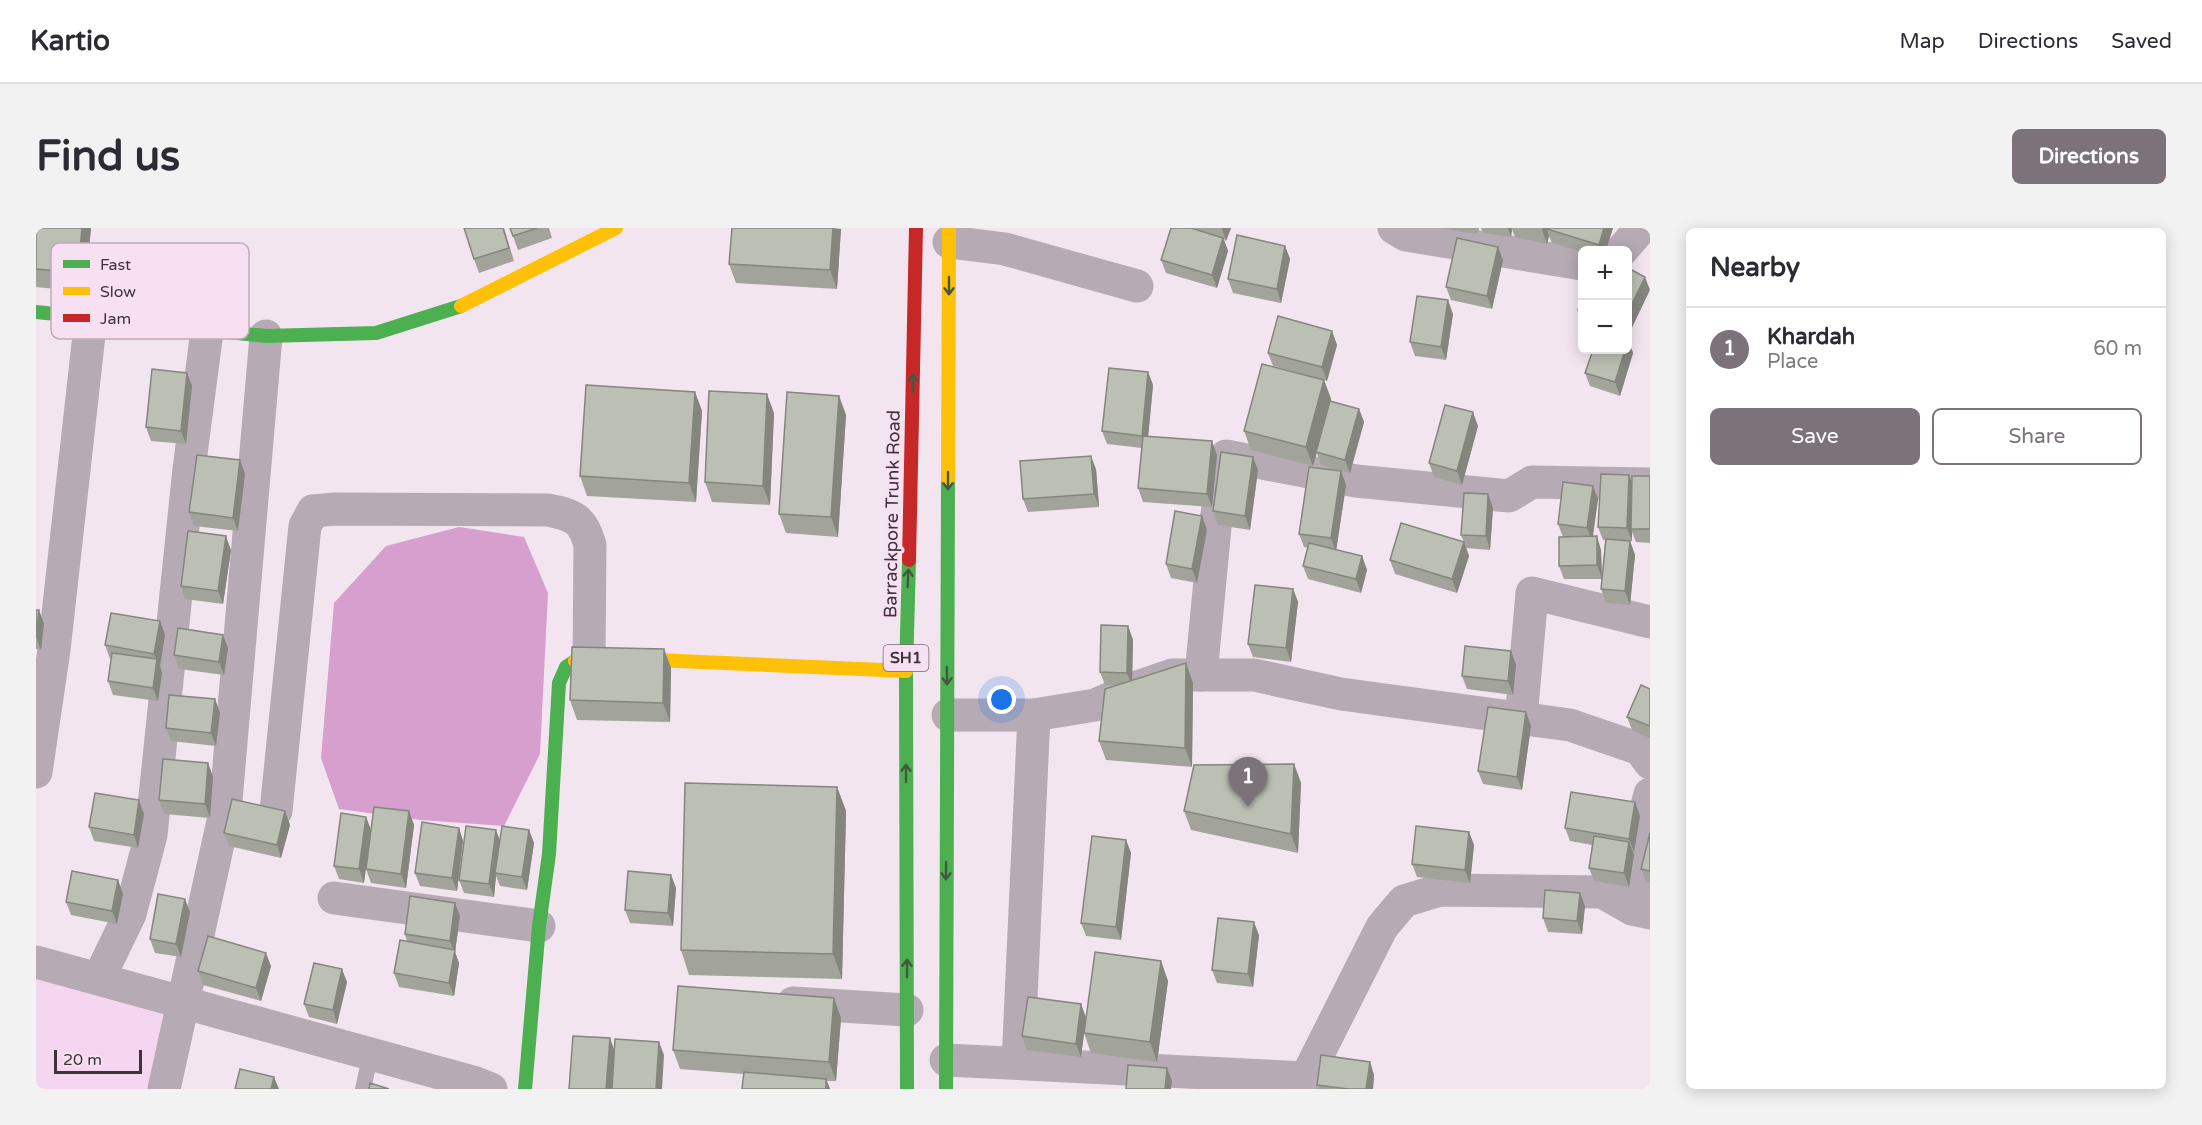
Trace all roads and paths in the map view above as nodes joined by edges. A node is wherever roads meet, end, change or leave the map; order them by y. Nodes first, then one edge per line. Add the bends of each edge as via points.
1 (616, 228) edge
2 (916, 228) edge
3 (1394, 228) edge
4 (1642, 228) edge
5 (1650, 230) edge
6 (949, 235) edge
7 (1626, 246) edge
8 (1578, 263) edge
9 (1137, 286) dead end
10 (36, 312) edge
11 (51, 313) edge
12 (249, 335) edge
13 (266, 336) junction
14 (89, 339) edge
15 (206, 339) edge
16 (1650, 484) edge
17 (1650, 622) edge
18 (589, 657) junction
19 (906, 671) junction
20 (1201, 675) junction
21 (948, 715) junction
22 (1034, 715) junction
23 (1521, 719) junction
24 (1650, 763) edge
25 (36, 772) edge
26 (1650, 794) edge
27 (276, 811) edge
28 (334, 898) dead end
29 (1641, 911) edge
30 (539, 926) junction
31 (36, 962) edge
32 (99, 978) junction
33 (183, 1002) junction
34 (768, 1002) edge
35 (907, 1010) junction
36 (371, 1053) junction
37 (1018, 1063) junction
38 (946, 1074) edge
39 (1305, 1084) edge
40 (164, 1089) edge
41 (363, 1089) edge
42 (491, 1089) edge
43 (525, 1089) edge
44 (907, 1089) edge

1 - 13 main road via 463,305 376,333
19 -> 2 main road, Barrackpore Trunk Road / SH1
3 - 8 street via 1406,235
4 - 5 street
4 - 7 street
6 - 9 street
6 -> 21 main road, SH1
10 - 11 main road
12 - 13 main road
13 - 33 street via 225,812
14 - 25 street via 54,650
15 - 32 street via 151,835 130,914
16 - 20 street via 1532,482 1509,496 1356,481 1226,456
17 - 23 street via 1532,593
18 - 19 main road
18 - 27 street via 590,545 586,529 571,515 548,510 313,511 305,526
18 - 30 main road via 571,661 559,683 549,854
35 -> 19 main road, Barrackpore Trunk Road / SH1
20 - 22 street via 1172,675 1095,705
20 - 23 street via 1254,675 1341,694
21 - 22 street
21 -> 38 main road, SH1
22 - 37 street
23 - 24 street via 1580,728 1640,749
26 - 29 street via 1645,813
28 - 30 street
29 - 39 street via 1602,892 1440,890 1404,901 1382,927
30 - 43 main road
31 - 32 street
32 - 33 street
33 - 36 street
33 - 40 street
34 - 35 street
35 - 44 main road, Barrackpore Trunk Road / SH1
36 - 41 lane
36 - 42 street
37 - 38 street
37 - 39 street

